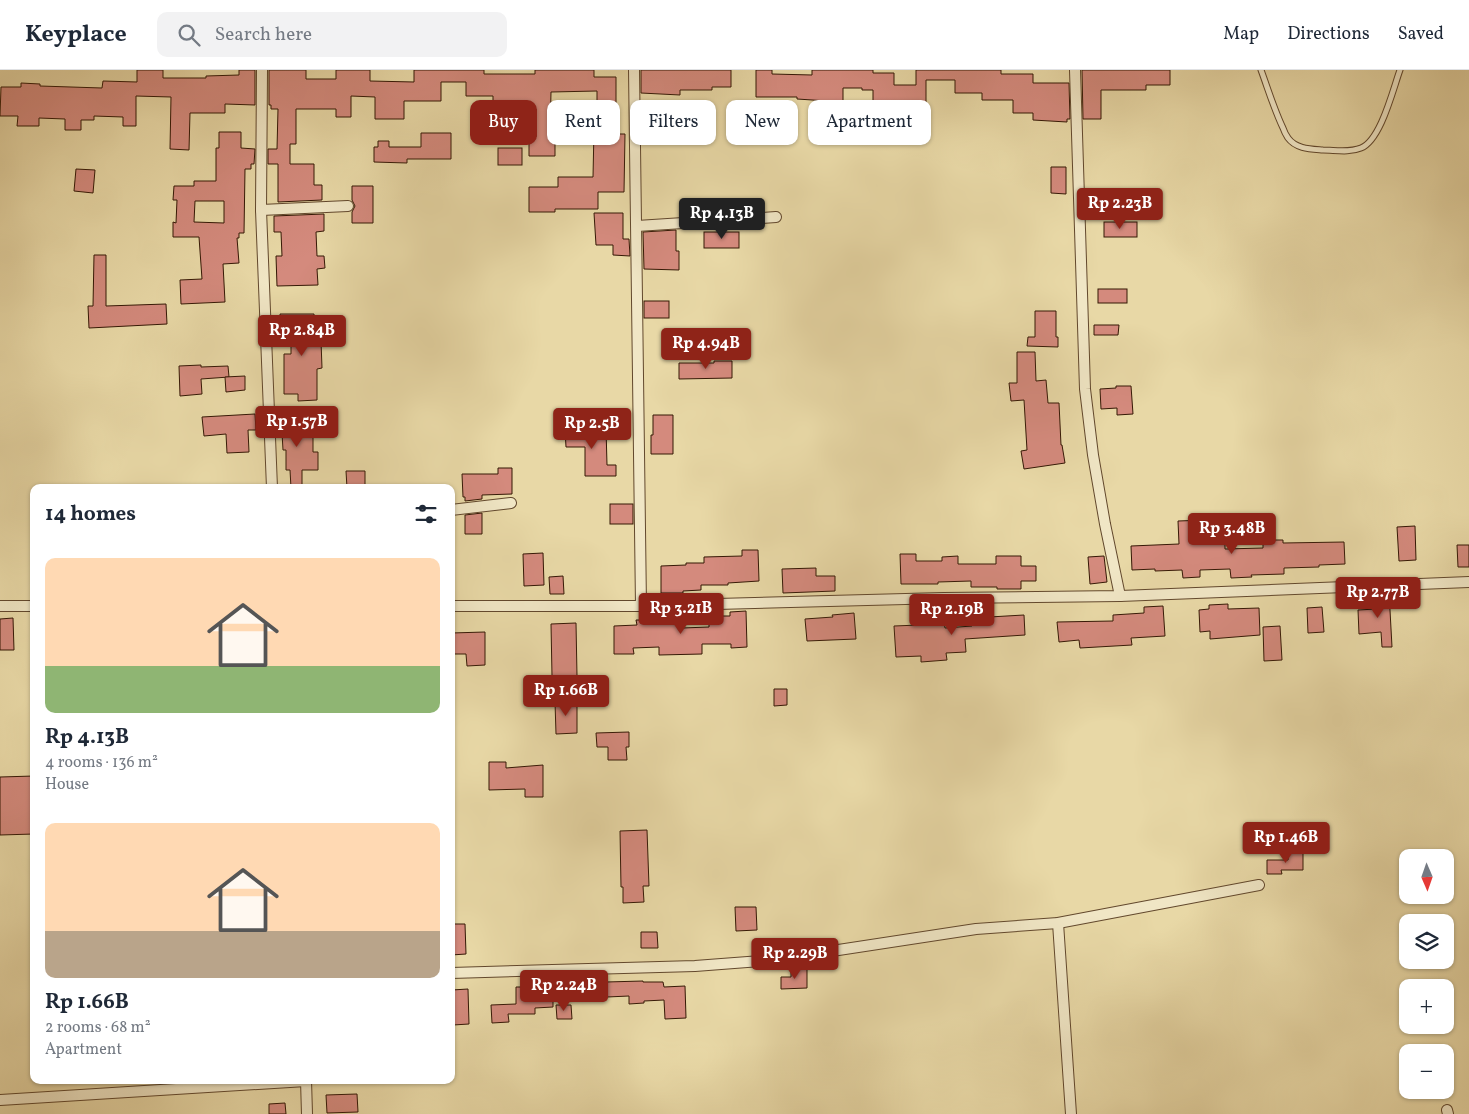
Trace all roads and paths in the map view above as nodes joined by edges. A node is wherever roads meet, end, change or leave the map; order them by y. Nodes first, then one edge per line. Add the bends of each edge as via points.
1 (262, 70) edge
2 (634, 70) edge
3 (1075, 70) edge
4 (1261, 70) edge
5 (1400, 70) edge
6 (348, 206) dead end
7 (261, 210) junction
8 (776, 217) dead end
9 (637, 226) junction
10 (272, 484) edge
11 (511, 503) dead end
12 (455, 510) edge
13 (1469, 582) edge
14 (1120, 596) junction
15 (0, 606) edge
16 (30, 606) edge
17 (455, 606) edge
18 (641, 606) junction
19 (1259, 885) dead end
20 (1058, 923) junction
21 (455, 973) edge
22 (258, 1084) edge
23 (306, 1084) edge
24 (0, 1100) edge
25 (307, 1114) edge
26 (1071, 1114) edge

1 - 7 street
2 - 9 street
3 - 14 street via 1085,389 1105,524
4 - 5 lane via 1288,139 1309,149 1350,151 1362,148 1372,139 1381,124
6 - 7 street
7 - 10 street
8 - 9 street
9 - 18 street
11 - 12 street
13 - 14 street
14 - 18 street
15 - 16 street
17 - 18 street
19 - 20 street
20 - 21 street via 976,929 763,961
20 - 26 street
22 - 24 street
23 - 25 street

